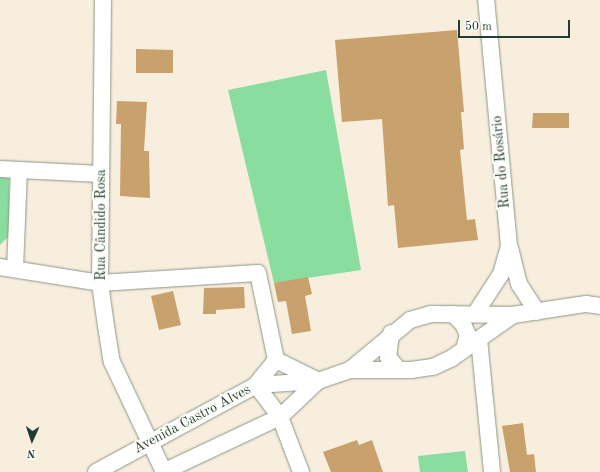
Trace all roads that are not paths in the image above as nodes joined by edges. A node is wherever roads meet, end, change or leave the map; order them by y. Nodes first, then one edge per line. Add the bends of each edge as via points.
1 (103, 0) edge
2 (486, 0) edge
3 (0, 169) edge
4 (19, 171) junction
5 (100, 174) junction
6 (509, 246) junction
7 (7, 268) edge
8 (100, 283) junction
9 (600, 295) edge
10 (593, 305) edge
11 (537, 312) junction
12 (453, 314) junction
13 (474, 314) junction
14 (513, 315) junction
15 (391, 333) junction
16 (478, 339) junction
17 (464, 349) junction
18 (276, 360) junction
19 (350, 370) junction
20 (399, 370) junction
21 (318, 381) junction
22 (256, 385) junction
23 (280, 417) junction
24 (148, 441) junction
25 (115, 467) edge
26 (96, 472) edge
27 (164, 472) edge
28 (301, 472) edge
29 (492, 472) edge

1 - 5 street, Rua Cândido Rosa
2 - 6 street, Rua do Rosário
3 - 4 street
4 - 5 street
4 - 7 street
5 - 8 street, Rua Cândido Rosa
6 - 11 street via 519,284
6 - 13 street, Rua do Rosário via 501,274
7 - 8 street
8 - 18 street via 258,273
8 - 24 street, Rua Cândido Rosa via 112,362
9 - 10 street
10 - 11 street, Avenida Castro Alves
11 - 14 street, Avenida Castro Alves
12 - 13 street, Avenida Castro Alves
12 - 15 street, Avenida Castro Alves via 431,314 410,320
12 - 17 street via 463,324 468,335
13 - 14 street, Avenida Castro Alves
14 - 16 street, Avenida Castro Alves
15 - 19 street, Avenida Castro Alves
15 - 20 street via 388,357
16 - 17 street, Avenida Castro Alves
16 - 29 street
17 - 20 street, Avenida Castro Alves via 433,367
18 - 21 street
18 - 22 street
19 - 20 street, Avenida Castro Alves
19 - 21 street, Avenida Castro Alves
21 - 22 street, Avenida Castro Alves
21 - 23 street, Avenida Castro Alves
22 - 23 street
22 - 24 street, Avenida Castro Alves
23 - 27 street, Avenida Castro Alves
23 - 28 street
24 - 25 street, Avenida Castro Alves
24 - 27 street, Rua Cândido Rosa
25 - 26 street, Avenida Castro Alves

